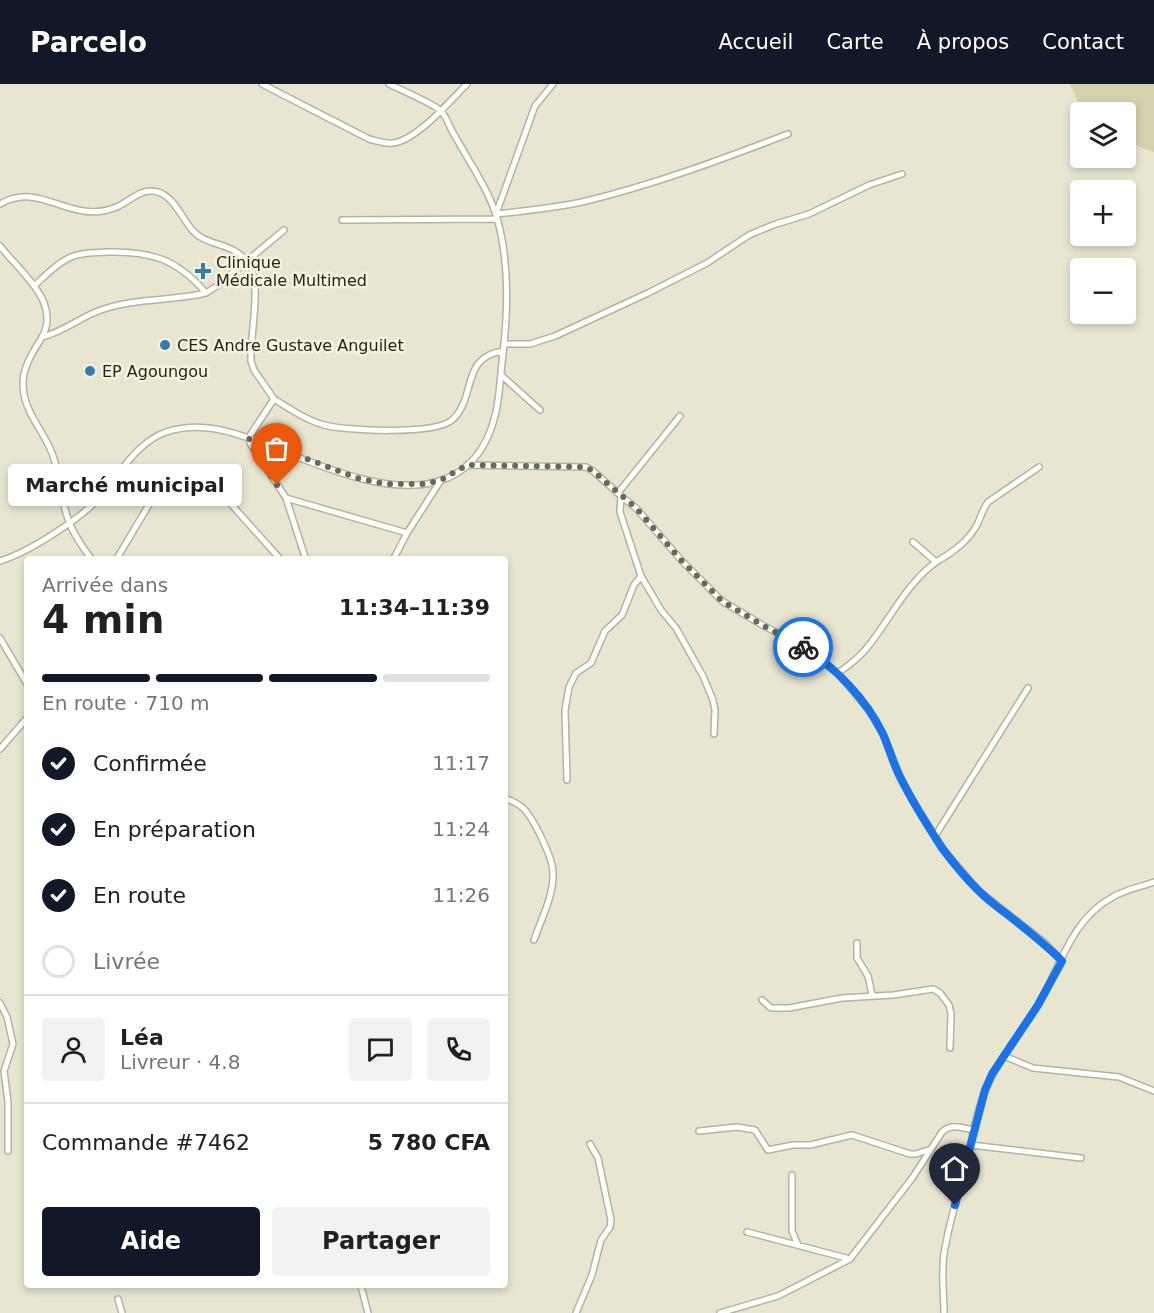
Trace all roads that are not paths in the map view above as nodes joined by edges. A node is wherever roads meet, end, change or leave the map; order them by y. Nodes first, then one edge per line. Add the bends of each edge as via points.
1 (262, 84) edge
2 (389, 84) edge
3 (467, 84) edge
4 (553, 84) edge
5 (440, 110) junction
6 (788, 134) dead end
7 (902, 174) dead end
8 (0, 204) edge
9 (496, 217) junction
10 (342, 220) dead end
11 (284, 230) dead end
12 (0, 246) edge
13 (247, 261) junction
14 (34, 286) junction
15 (206, 293) junction
16 (42, 337) junction
17 (504, 344) junction
18 (503, 351) junction
19 (501, 375) junction
20 (274, 399) junction
21 (540, 410) dead end
22 (680, 416) dead end
23 (249, 437) junction
24 (467, 465) junction
25 (1039, 467) dead end
26 (441, 480) junction
27 (619, 494) junction
28 (286, 498) junction
29 (69, 523) junction
30 (407, 533) junction
31 (913, 542) dead end
32 (90, 556) edge
33 (118, 556) edge
34 (277, 556) edge
35 (305, 556) edge
36 (395, 556) edge
37 (0, 561) edge
38 (936, 562) junction
39 (641, 576) junction
40 (0, 638) edge
41 (838, 673) junction
42 (24, 679) edge
43 (1028, 688) dead end
44 (24, 721) edge
45 (714, 734) dead end
46 (0, 749) edge
47 (567, 780) dead end
48 (508, 800) edge
49 (935, 836) junction
50 (1154, 882) edge
51 (534, 940) dead end
52 (857, 943) dead end
53 (1062, 961) junction
54 (872, 995) junction
55 (762, 1000) dead end
56 (0, 1004) edge
57 (950, 1047) dead end
58 (1004, 1056) junction
59 (1154, 1091) edge
60 (974, 1130) junction
61 (699, 1131) dead end
62 (590, 1144) dead end
63 (971, 1145) junction
64 (930, 1149) junction
65 (8, 1151) dead end
66 (1081, 1158) dead end
67 (792, 1175) dead end
68 (747, 1232) dead end
69 (798, 1245) junction
70 (850, 1259) junction
71 (362, 1288) edge
72 (118, 1299) dead end
73 (122, 1313) edge
74 (368, 1313) edge
75 (576, 1313) edge
76 (720, 1313) edge
77 (944, 1313) edge

1 - 5 street via 369,139 386,143 404,140
2 - 5 street
3 - 5 street
4 - 9 street via 535,106
5 - 9 street
6 - 9 street via 704,166 615,193
7 - 17 street via 749,235 707,263 555,336 530,344
8 - 13 street via 15,197 28,197 97,212 152,191 170,199 199,236 237,252
9 - 10 street
9 - 17 street via 506,285
11 - 13 street
12 - 14 street
13 - 15 street
13 - 20 street via 252,267 254,285 251,362
14 - 15 street via 70,257 129,252 166,260
14 - 16 street via 48,317
15 - 16 street via 99,310
16 - 29 street via 33,350 23,388 34,422 52,453
17 - 18 street
18 - 19 street
18 - 20 street via 484,356 462,407 442,426 379,430 334,427 311,420
19 - 21 street
19 - 24 street via 494,422 480,450
20 - 23 street
22 - 27 street
23 - 26 street via 357,478 407,485
23 - 28 street
23 - 29 street via 201,426 163,434 141,448 97,500
24 - 26 street
24 - 27 street via 586,467
25 - 38 street via 988,502 966,539
26 - 30 street
27 - 39 street via 619,506
27 - 41 street via 722,601 799,644
28 - 30 street
28 - 35 street
29 - 32 street
29 - 37 street
30 - 36 street
31 - 38 street
33 - 34 street via 160,486 183,475 203,477 213,484
38 - 41 street via 902,597 866,650
39 - 45 street via 703,676 715,710
39 - 47 street via 622,615 604,631 591,663 576,673 569,687 565,710
40 - 42 street
41 - 49 street via 870,712 904,784
43 - 49 street
44 - 46 street
48 - 51 street via 526,811 552,862 554,874
49 - 53 street via 979,891
50 - 53 street via 1121,893 1098,907 1070,941
52 - 54 street via 857,958 868,976
53 - 58 street
54 - 55 street via 789,1008 771,1008
54 - 57 street via 925,989 939,993 951,1014
56 - 65 street via 13,1044 4,1071
58 - 59 street via 1034,1068 1119,1077
58 - 60 street via 985,1090
60 - 63 street
60 - 64 street via 946,1128
61 - 64 street via 755,1130 768,1150 849,1135 910,1154
62 - 75 street via 598,1158 611,1220
63 - 66 street
63 - 77 street via 944,1256
64 - 70 street
67 - 69 street via 792,1231
68 - 69 street
69 - 70 street
70 - 76 street via 778,1296
71 - 74 street
72 - 73 street

